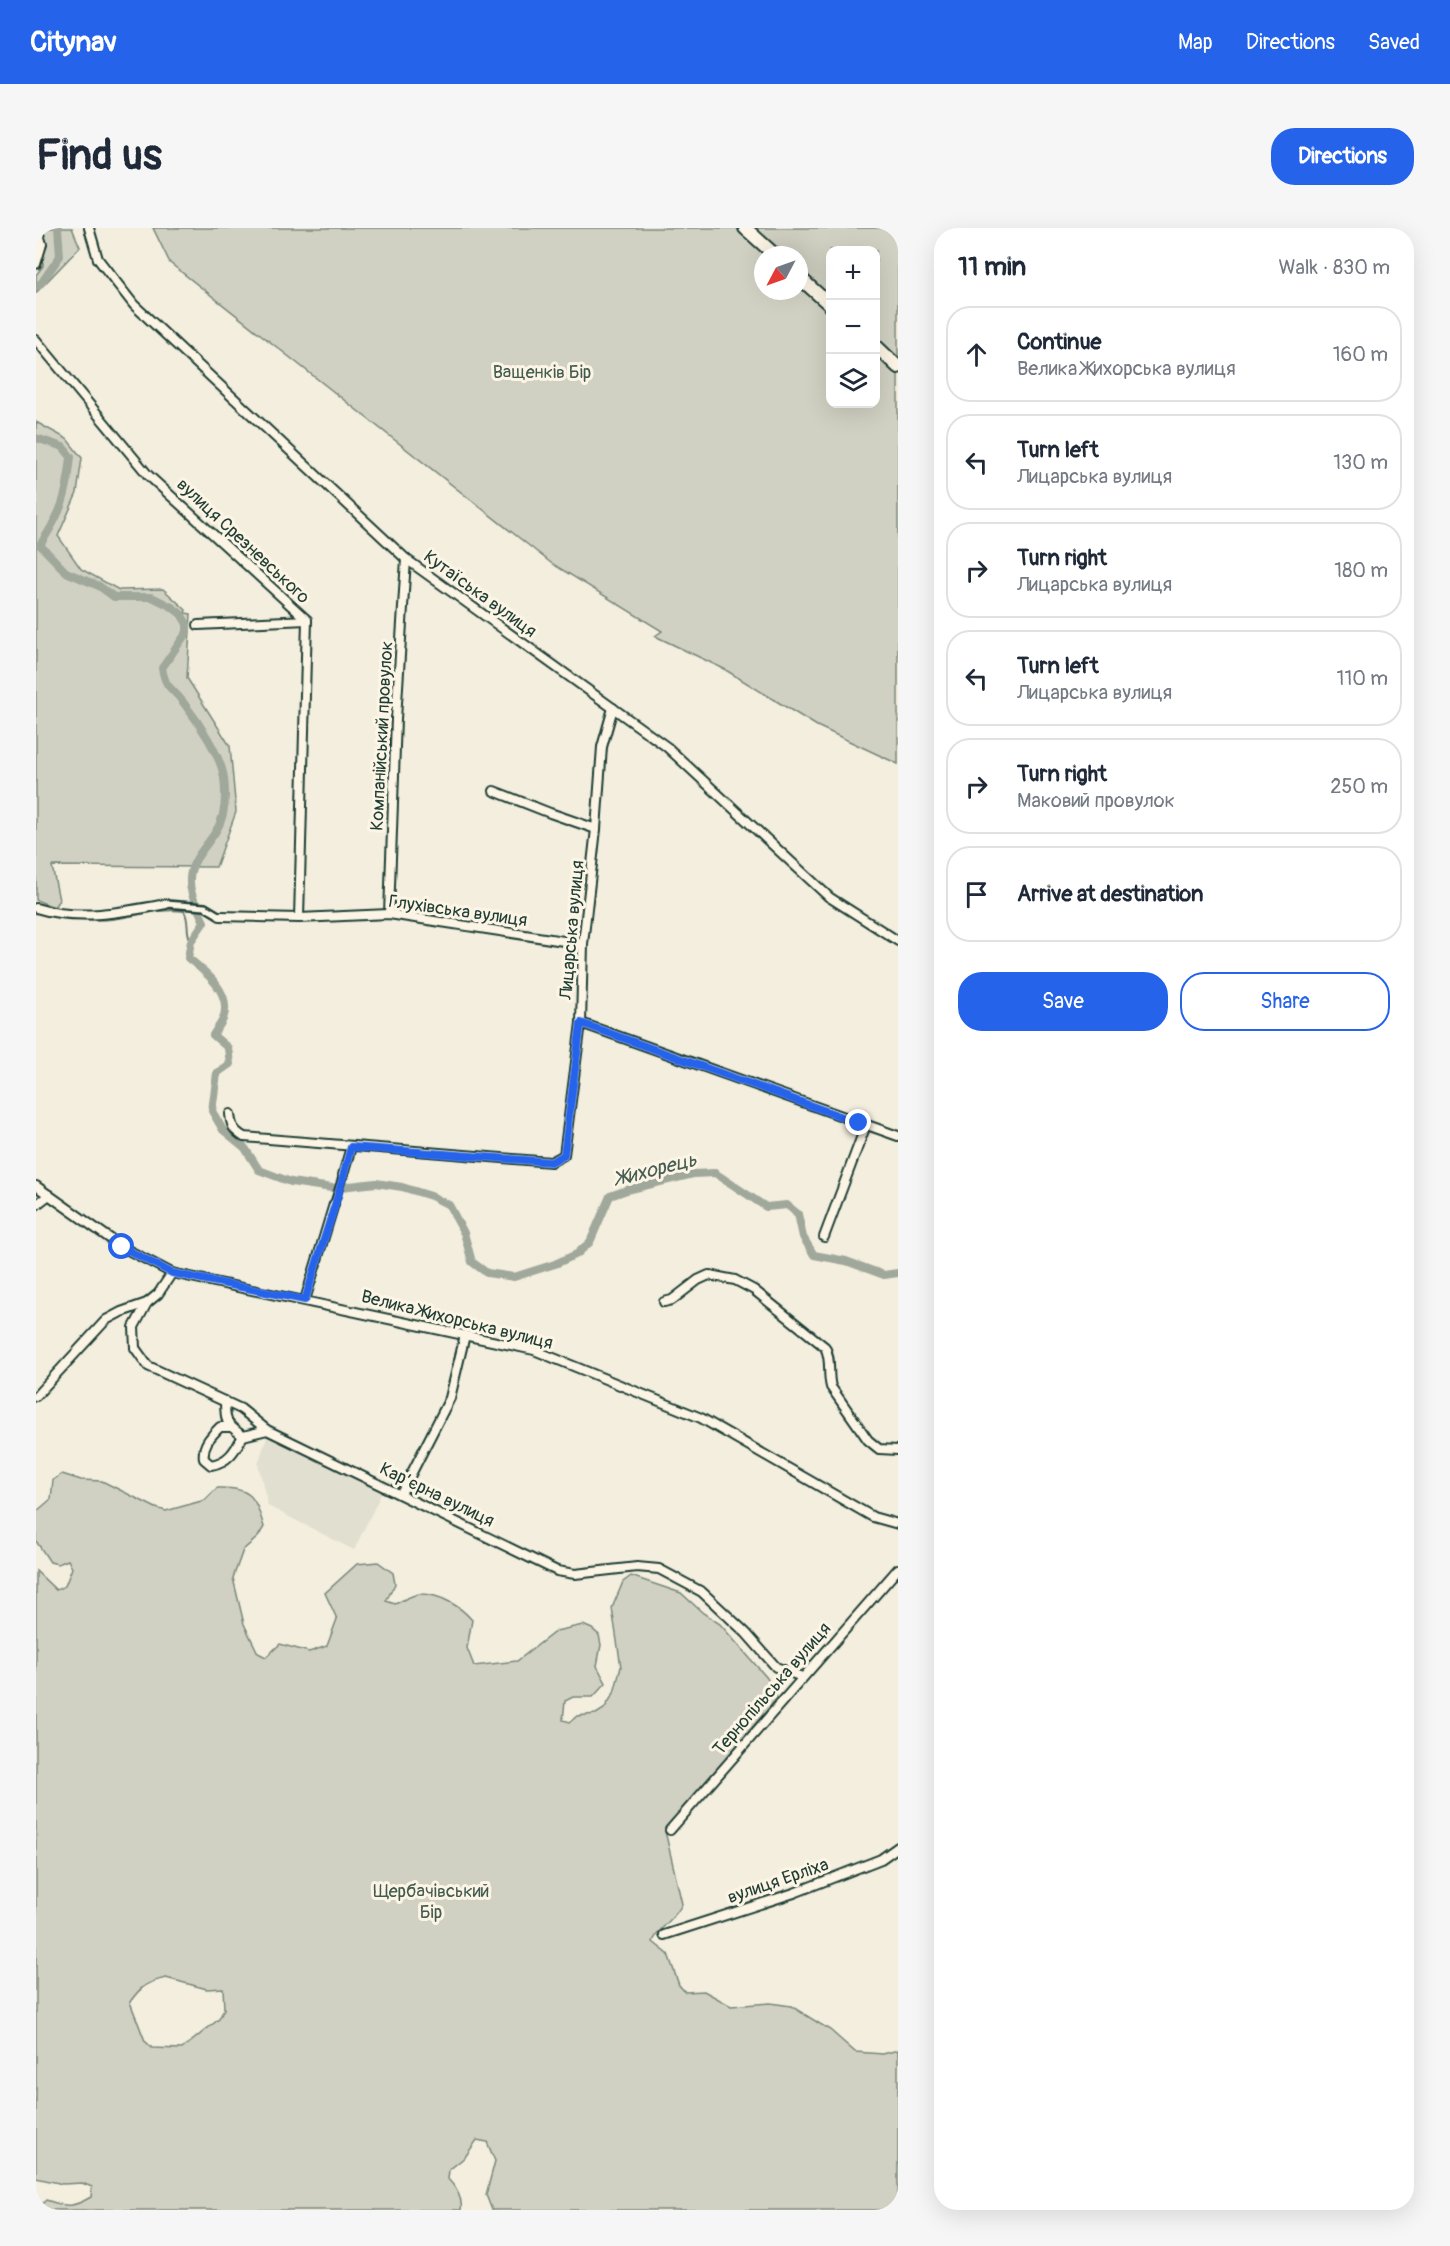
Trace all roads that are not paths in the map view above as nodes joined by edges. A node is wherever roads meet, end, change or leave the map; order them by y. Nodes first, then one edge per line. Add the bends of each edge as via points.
1 (37, 228) edge
2 (91, 228) edge
3 (745, 228) edge
4 (765, 246) edge
5 (36, 264) edge
6 (808, 285) edge
7 (826, 301) edge
8 (36, 340) edge
9 (880, 350) edge
10 (898, 367) edge
11 (406, 559) junction
12 (307, 620) junction
13 (198, 625) dead end
14 (612, 708) junction
15 (494, 791) dead end
16 (596, 829) junction
17 (166, 904) joint
18 (36, 908) edge
19 (390, 914) junction
20 (220, 916) joint
21 (300, 918) junction
22 (898, 941) edge
23 (583, 944) junction
24 (581, 1023) junction
25 (230, 1114) dead end
26 (866, 1125) junction
27 (898, 1136) edge
28 (351, 1147) junction
29 (342, 1179) joint
30 (36, 1186) edge
31 (49, 1194) junction
32 (334, 1204) joint
33 (36, 1205) edge
34 (824, 1237) dead end
35 (172, 1273) junction
36 (305, 1300) junction
37 (664, 1302) dead end
38 (147, 1303) junction
39 (465, 1335) junction
40 (36, 1396) edge
41 (225, 1401) junction
42 (230, 1427) junction
43 (267, 1430) junction
44 (243, 1436) junction
45 (898, 1450) edge
46 (401, 1494) junction
47 (898, 1524) edge
48 (898, 1569) edge
49 (802, 1677) junction
50 (670, 1830) dead end
51 (898, 1847) edge
52 (664, 1935) dead end

1 - 5 street via 42,244
2 - 11 street, Кутаїська вулиця via 98,259 134,305
3 - 4 highway
6 - 7 highway
8 - 12 street, вулиця Срезневського via 148,475
9 - 10 highway
11 - 14 street, Кутаїська вулиця
11 - 19 street, Компанійський провулок
12 - 13 street
12 - 21 street, вулиця Срезневського
14 - 16 street, Лицарська вулиця via 602,747
14 - 22 street, Кутаїська вулиця via 667,747 830,897
15 - 16 street
16 - 23 street, Лицарська вулиця
17 - 18 street via 82,915 57,915
17 - 20 street via 205,907
19 - 21 street, Глухівська вулиця
19 - 23 street, Глухівська вулиця
20 - 21 street, Глухівська вулиця
23 - 24 street, Лицарська вулиця
24 - 26 street
24 - 28 street, Лицарська вулиця via 564,1155 551,1162
25 - 28 street, Лицарська вулиця via 235,1132 244,1137
26 - 27 street
26 - 34 street
28 - 29 street
29 - 32 street
30 - 31 street, Велика Жихорська вулиця
31 - 33 street
31 - 35 street, Велика Жихорська вулиця via 122,1247
32 - 36 street
35 - 36 street, Велика Жихорська вулиця
35 - 38 street, Кар’єрна вулиця
36 - 39 street, Велика Жихорська вулиця
37 - 45 street via 709,1275 735,1280 754,1290 825,1347 830,1357 831,1387 868,1440 879,1449
38 - 40 street via 106,1320
38 - 41 street, Кар’єрна вулиця via 134,1327 135,1348 148,1366
39 - 46 street via 450,1398
39 - 47 street, Велика Жихорська вулиця via 534,1350 701,1418 873,1517
41 - 42 street via 225,1419
41 - 43 street, Кар’єрна вулиця
42 - 44 street
42 - 44 street via 220,1426 209,1437 203,1450 204,1459 211,1465 231,1457
43 - 44 street
43 - 46 street, Кар’єрна вулиця
46 - 49 street, Кар’єрна вулиця via 557,1571 575,1574 637,1567 659,1569 702,1592 776,1667
48 - 49 street, Тернопільська вулиця
49 - 50 street, Тернопільська вулиця
51 - 52 street, вулиця Ерліха via 881,1860 794,1893

